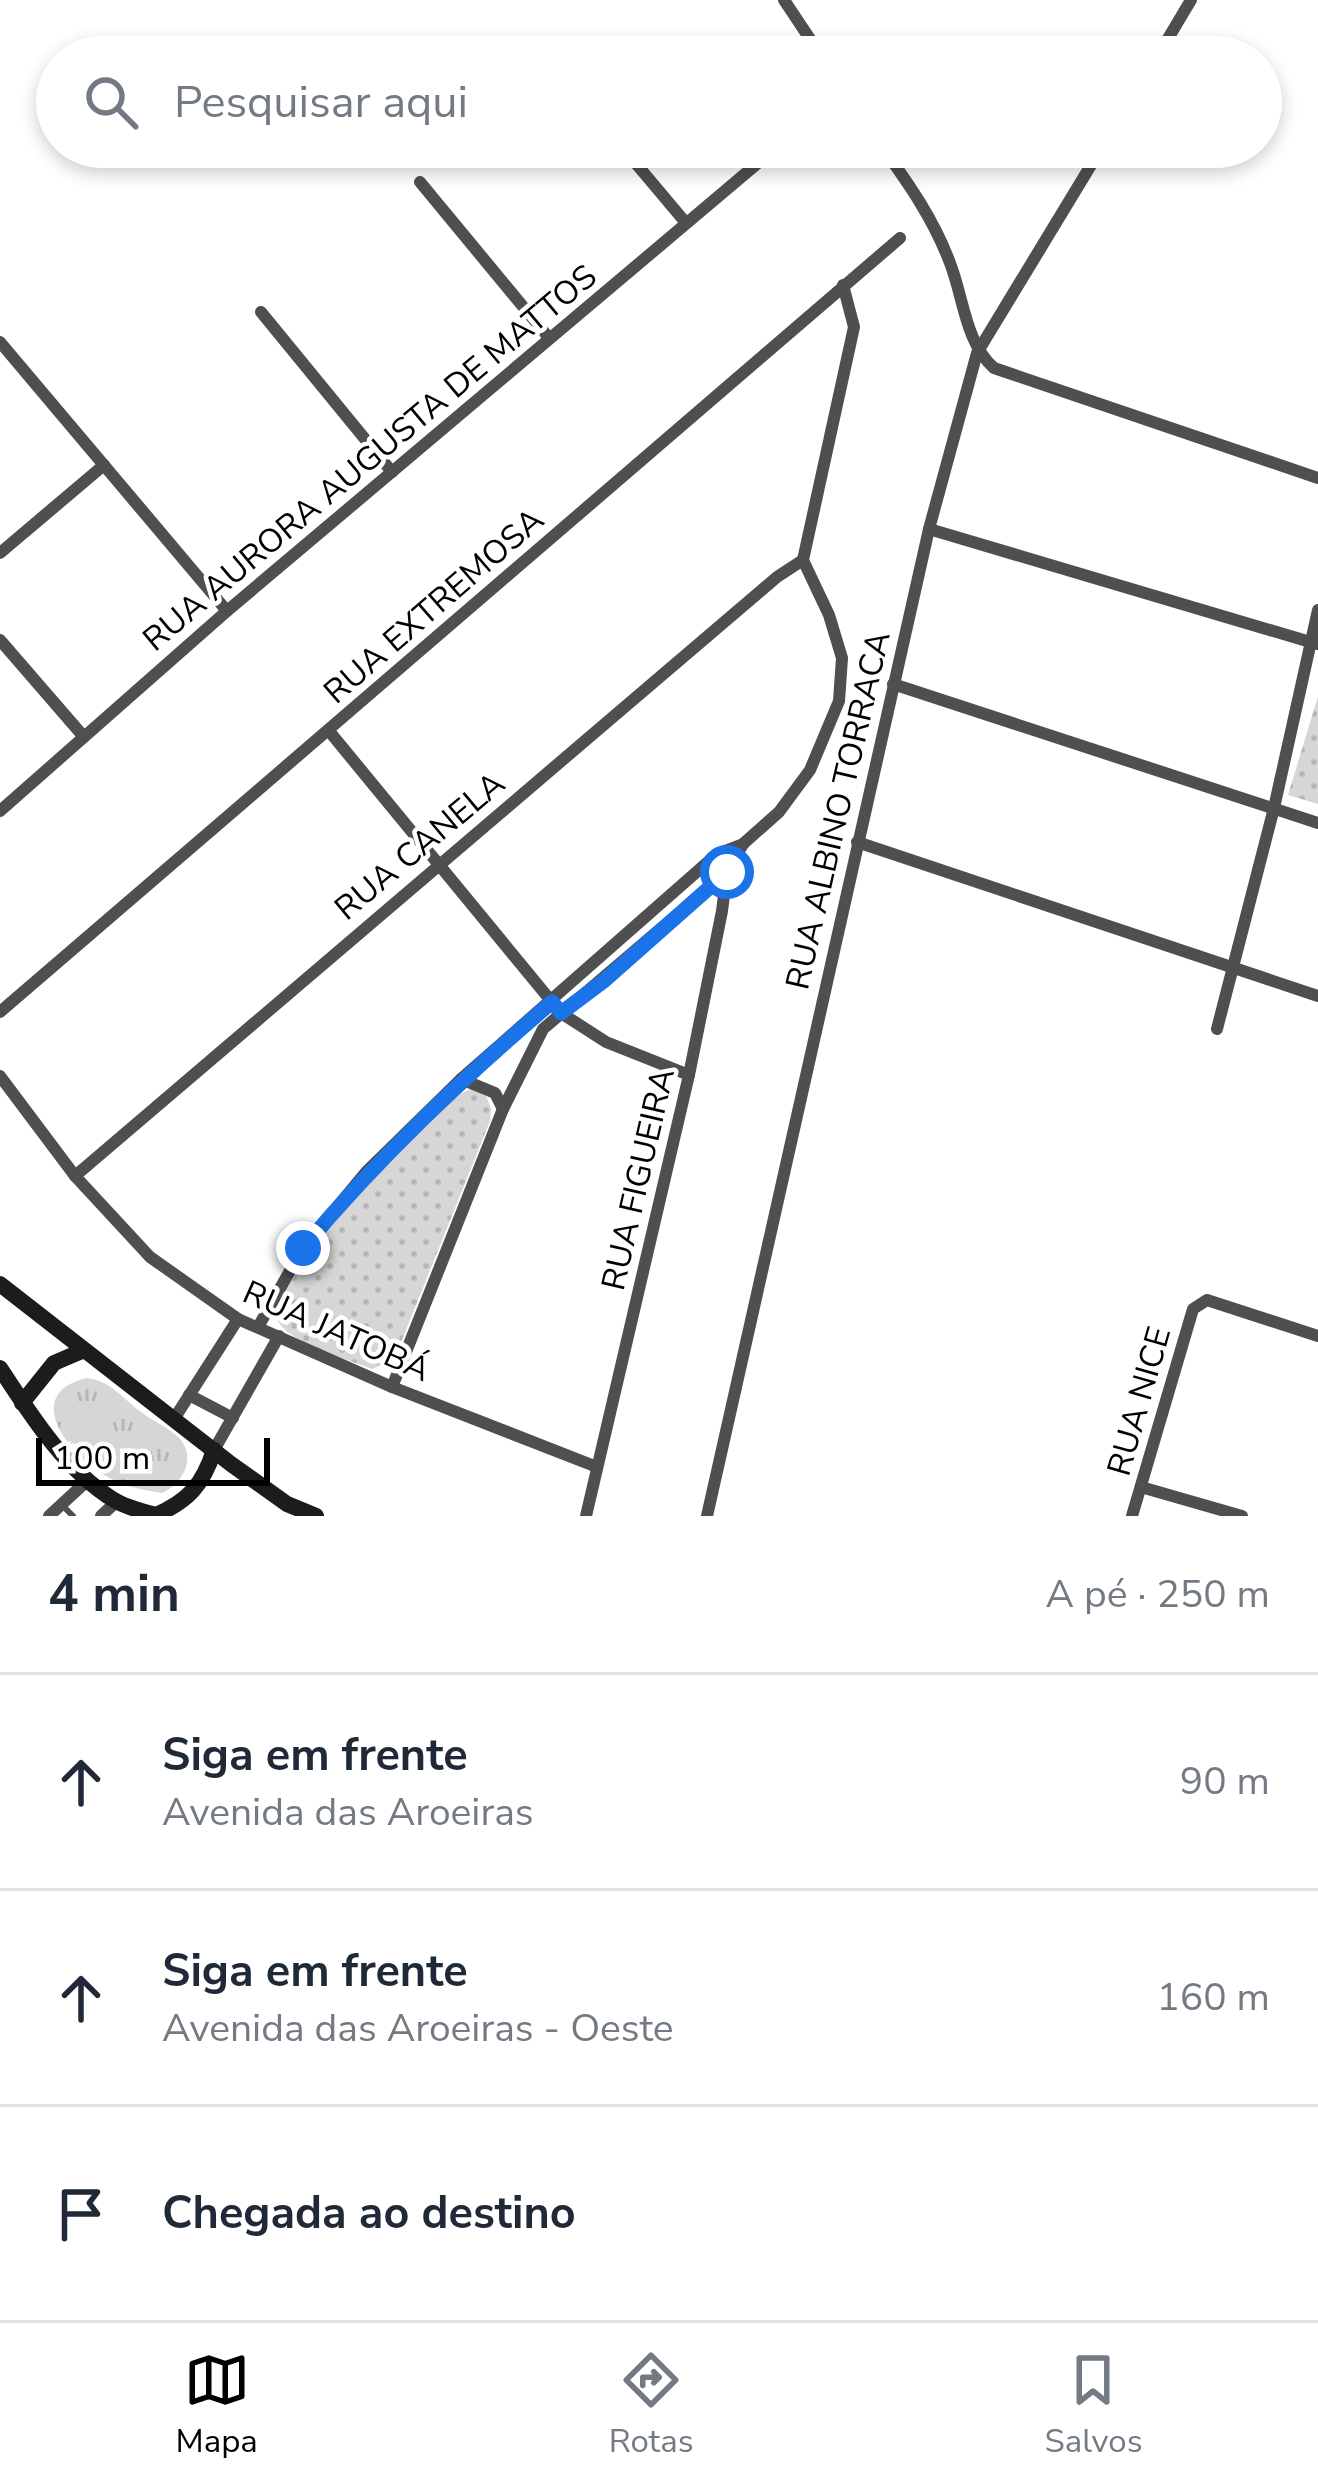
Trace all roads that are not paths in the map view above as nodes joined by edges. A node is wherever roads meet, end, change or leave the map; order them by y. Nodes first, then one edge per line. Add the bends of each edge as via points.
1 (784, 0) edge
2 (1192, 0) edge
3 (807, 36) edge
4 (1170, 36) edge
5 (640, 168) edge
6 (752, 168) edge
7 (898, 168) edge
8 (1089, 168) edge
9 (420, 182) dead end
10 (686, 223) junction
11 (900, 238) dead end
12 (843, 285) junction
13 (261, 312) dead end
14 (549, 338) junction
15 (0, 342) edge
16 (977, 353) junction
17 (104, 465) junction
18 (392, 472) junction
19 (1318, 478) edge
20 (929, 529) junction
21 (0, 553) edge
22 (803, 560) junction
23 (1318, 610) edge
24 (227, 611) junction
25 (0, 640) edge
26 (1314, 643) edge
27 (893, 684) junction
28 (329, 730) junction
29 (84, 737) junction
30 (1274, 808) junction
31 (0, 811) edge
32 (1318, 823) edge
33 (856, 842) junction
34 (742, 844) junction
35 (717, 854) junction
36 (438, 864) junction
37 (727, 872) junction
38 (1232, 968) junction
39 (1318, 996) edge
40 (556, 1007) junction
41 (0, 1012) edge
42 (1217, 1029) dead end
43 (689, 1075) junction
44 (0, 1076) edge
45 (461, 1079) junction
46 (503, 1109) junction
47 (75, 1176) junction
48 (0, 1284) edge
49 (238, 1319) junction
50 (258, 1327) junction
51 (279, 1336) junction
52 (1318, 1336) edge
53 (82, 1351) junction
54 (0, 1368) edge
55 (392, 1387) junction
56 (189, 1395) junction
57 (22, 1403) junction
58 (233, 1418) junction
59 (174, 1419) junction
60 (214, 1450) junction
61 (597, 1467) junction
62 (88, 1480) junction
63 (1141, 1486) junction
64 (116, 1502) junction
65 (62, 1504) junction
66 (49, 1516) edge
67 (73, 1516) edge
68 (101, 1516) edge
69 (158, 1516) edge
70 (316, 1516) edge
71 (586, 1516) edge
72 (707, 1516) edge
73 (1132, 1516) edge
74 (1242, 1516) edge

1 - 3 street
2 - 4 street
5 - 10 street
6 - 10 street, RUA AURORA AUGUSTA DE MATTOS
7 - 16 street via 950,263
8 - 16 street, RUA ALBINO TORRACA
9 - 14 street
10 - 14 street, RUA AURORA AUGUSTA DE MATTOS
11 - 12 street, RUA EXTREMOSA
12 - 22 street via 854,327
12 - 28 street, RUA EXTREMOSA
13 - 18 street
14 - 18 street, RUA AURORA AUGUSTA DE MATTOS
15 - 17 street
16 - 19 street via 994,368
16 - 20 street, RUA ALBINO TORRACA
17 - 21 street
17 - 24 street
18 - 24 street, RUA AURORA AUGUSTA DE MATTOS
20 - 26 street
20 - 27 street, RUA ALBINO TORRACA
22 - 34 street via 842,658 839,701 810,770
22 - 36 street, RUA CANELA
23 - 26 street
24 - 29 street, RUA AURORA AUGUSTA DE MATTOS
25 - 29 street
26 - 30 street
27 - 30 street
27 - 33 street, RUA ALBINO TORRACA
28 - 36 street
28 - 41 street, RUA EXTREMOSA
29 - 31 street, RUA AURORA AUGUSTA DE MATTOS
30 - 32 street
30 - 38 street
33 - 38 street
33 - 72 street, RUA ALBINO TORRACA
34 - 35 street
34 - 37 street
35 - 37 street
35 - 40 street
36 - 40 street
36 - 47 street, RUA CANELA
37 - 40 street via 605,980
37 - 43 street, RUA FIGUEIRA
38 - 39 street
38 - 42 street
40 - 43 street via 606,1042
40 - 45 street
40 - 46 street
43 - 61 street, RUA FIGUEIRA
44 - 47 street, RUA JATOBÁ
45 - 46 street via 495,1093
45 - 50 street via 303,1248
46 - 55 street
47 - 49 street, RUA JATOBÁ via 150,1257
48 - 53 street
49 - 50 street, RUA JATOBÁ
49 - 56 street
50 - 51 street, RUA JATOBÁ
51 - 55 street, RUA JATOBÁ
51 - 58 street
52 - 63 street, RUA NICE via 1199,1303
53 - 57 street via 54,1363
53 - 59 street
54 - 57 street
55 - 61 street, RUA JATOBÁ
56 - 58 street
56 - 59 street
57 - 62 street
58 - 60 street
59 - 60 street
60 - 69 street via 197,1490
60 - 70 street via 286,1504
61 - 71 street, RUA FIGUEIRA
62 - 64 street
62 - 65 street
63 - 73 street, RUA NICE
63 - 74 street
64 - 68 street
64 - 69 street
65 - 66 street
65 - 67 lane

